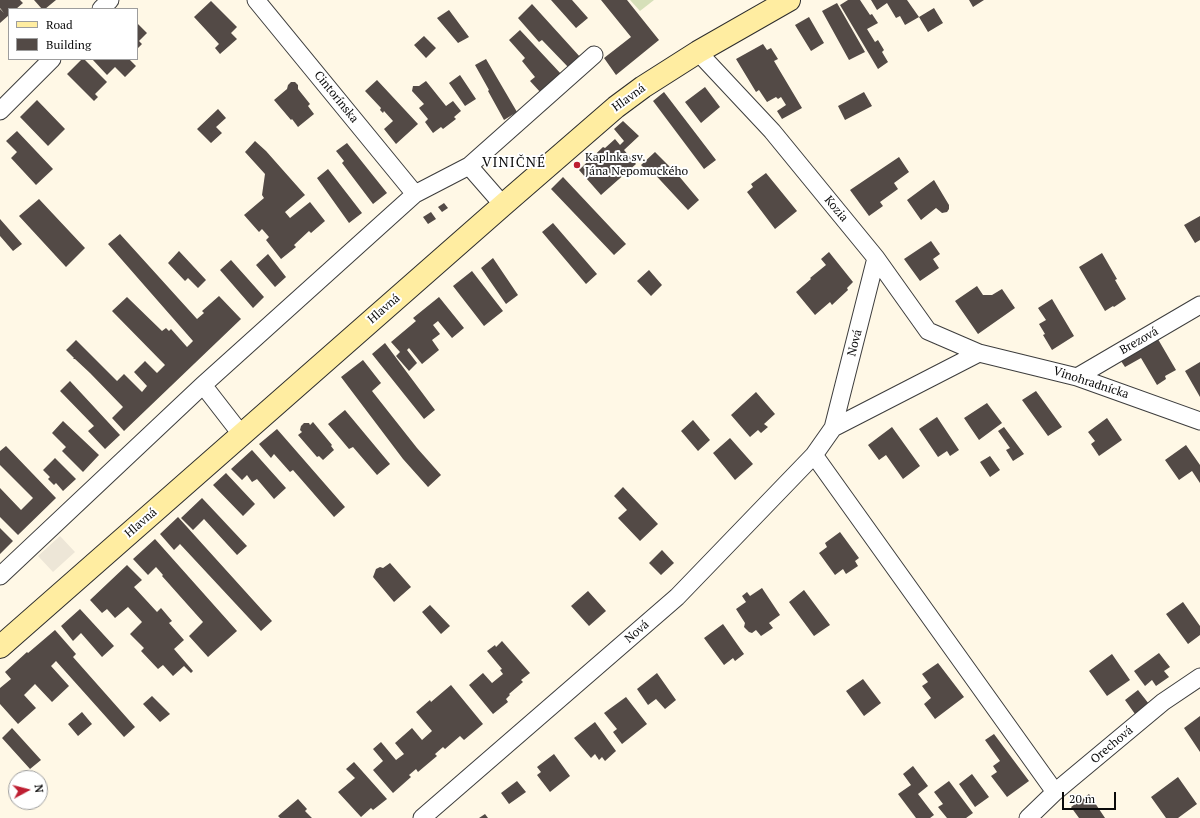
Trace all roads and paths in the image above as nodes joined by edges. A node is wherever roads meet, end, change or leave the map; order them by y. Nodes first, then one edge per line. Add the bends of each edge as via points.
1 (110, 0) edge
2 (256, 0) edge
3 (789, 0) edge
4 (102, 8) edge
5 (698, 52) junction
6 (594, 55) dead end
7 (51, 60) edge
8 (0, 111) edge
9 (468, 166) junction
10 (415, 194) junction
11 (503, 205) junction
12 (876, 258) junction
13 (1200, 305) edge
14 (979, 353) junction
15 (1077, 377) junction
16 (203, 385) junction
17 (1200, 420) edge
18 (833, 428) junction
19 (241, 434) junction
20 (814, 455) junction
21 (0, 576) edge
22 (0, 647) edge
23 (1200, 677) edge
24 (1055, 792) junction
25 (422, 818) edge
26 (1028, 818) edge

1 - 4 street
2 - 10 street, Cintorínska
3 - 5 main road, Hlavná
5 - 11 main road, Hlavná via 616,107
5 - 12 street, Kozia via 772,131
6 - 9 street
7 - 8 street
9 - 10 street
9 - 11 street
10 - 16 street
11 - 19 main road, Hlavná
12 - 14 street, Kozia via 928,331
12 - 18 street, Nová
13 - 15 street, Brezová
14 - 15 street, Vinohradnícka
14 - 18 street, Nová
15 - 17 street, Vinohradnícka
16 - 19 street
16 - 21 street
18 - 20 street, Nová
19 - 22 main road, Hlavná
20 - 24 street
20 - 25 street, Nová via 678,597
23 - 24 street, Orechová via 1163,702
24 - 26 street, Orechová

